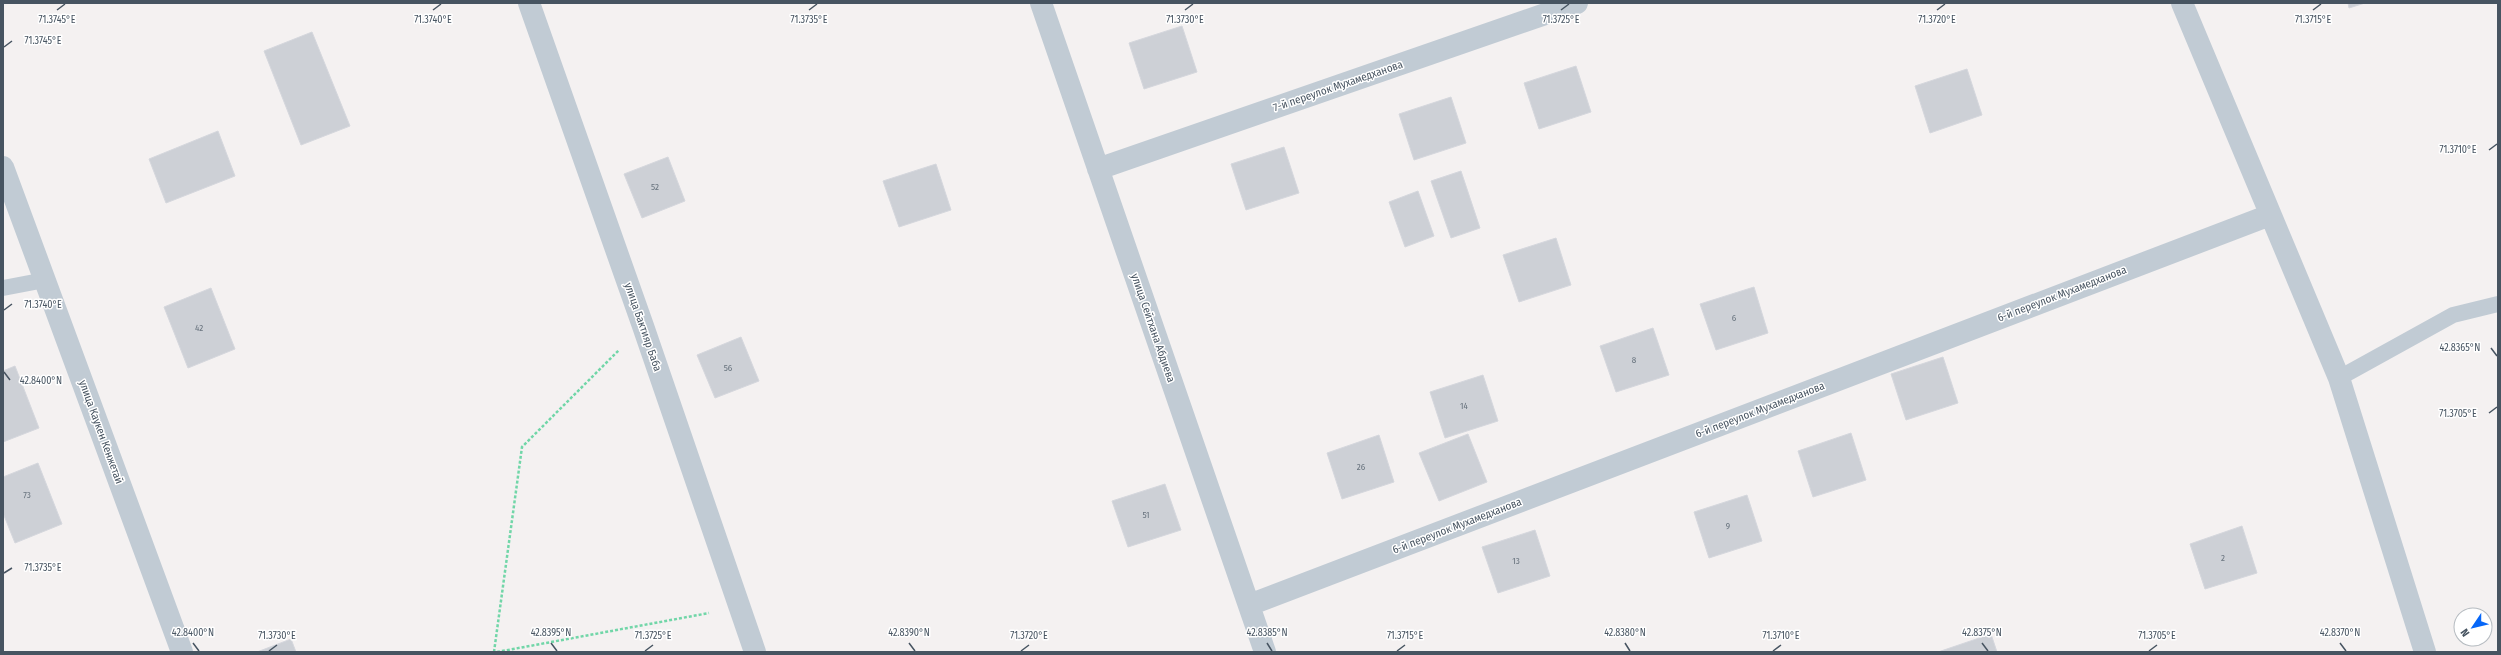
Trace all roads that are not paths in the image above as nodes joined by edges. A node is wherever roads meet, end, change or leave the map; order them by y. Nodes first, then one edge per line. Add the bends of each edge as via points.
1 (529, 3) edge
2 (1041, 3) edge
3 (1577, 3) edge
4 (2182, 3) edge
5 (3, 167) edge
6 (1098, 169) junction
7 (2270, 215) junction
8 (45, 280) junction
9 (3, 288) edge
10 (2498, 304) edge
11 (2339, 378) junction
12 (1249, 606) junction
13 (182, 652) edge
14 (755, 652) edge
15 (1265, 652) edge
16 (2425, 652) edge

1 - 14 street, улица Бактияр Баба
2 - 6 street, улица Сейтхана Абдиева
3 - 6 street, 7-й переулок Мухамедханова
4 - 7 street
5 - 8 street, улица Каукен Кенжетай
6 - 12 street, улица Сейтхана Абдиева
7 - 11 street
7 - 12 street, 6-й переулок Мухамедханова
8 - 9 lane
8 - 13 street, улица Каукен Кенжетай
10 - 11 lane via 2453,315
11 - 16 street
12 - 15 street, улица Сейтхана Абдиева

